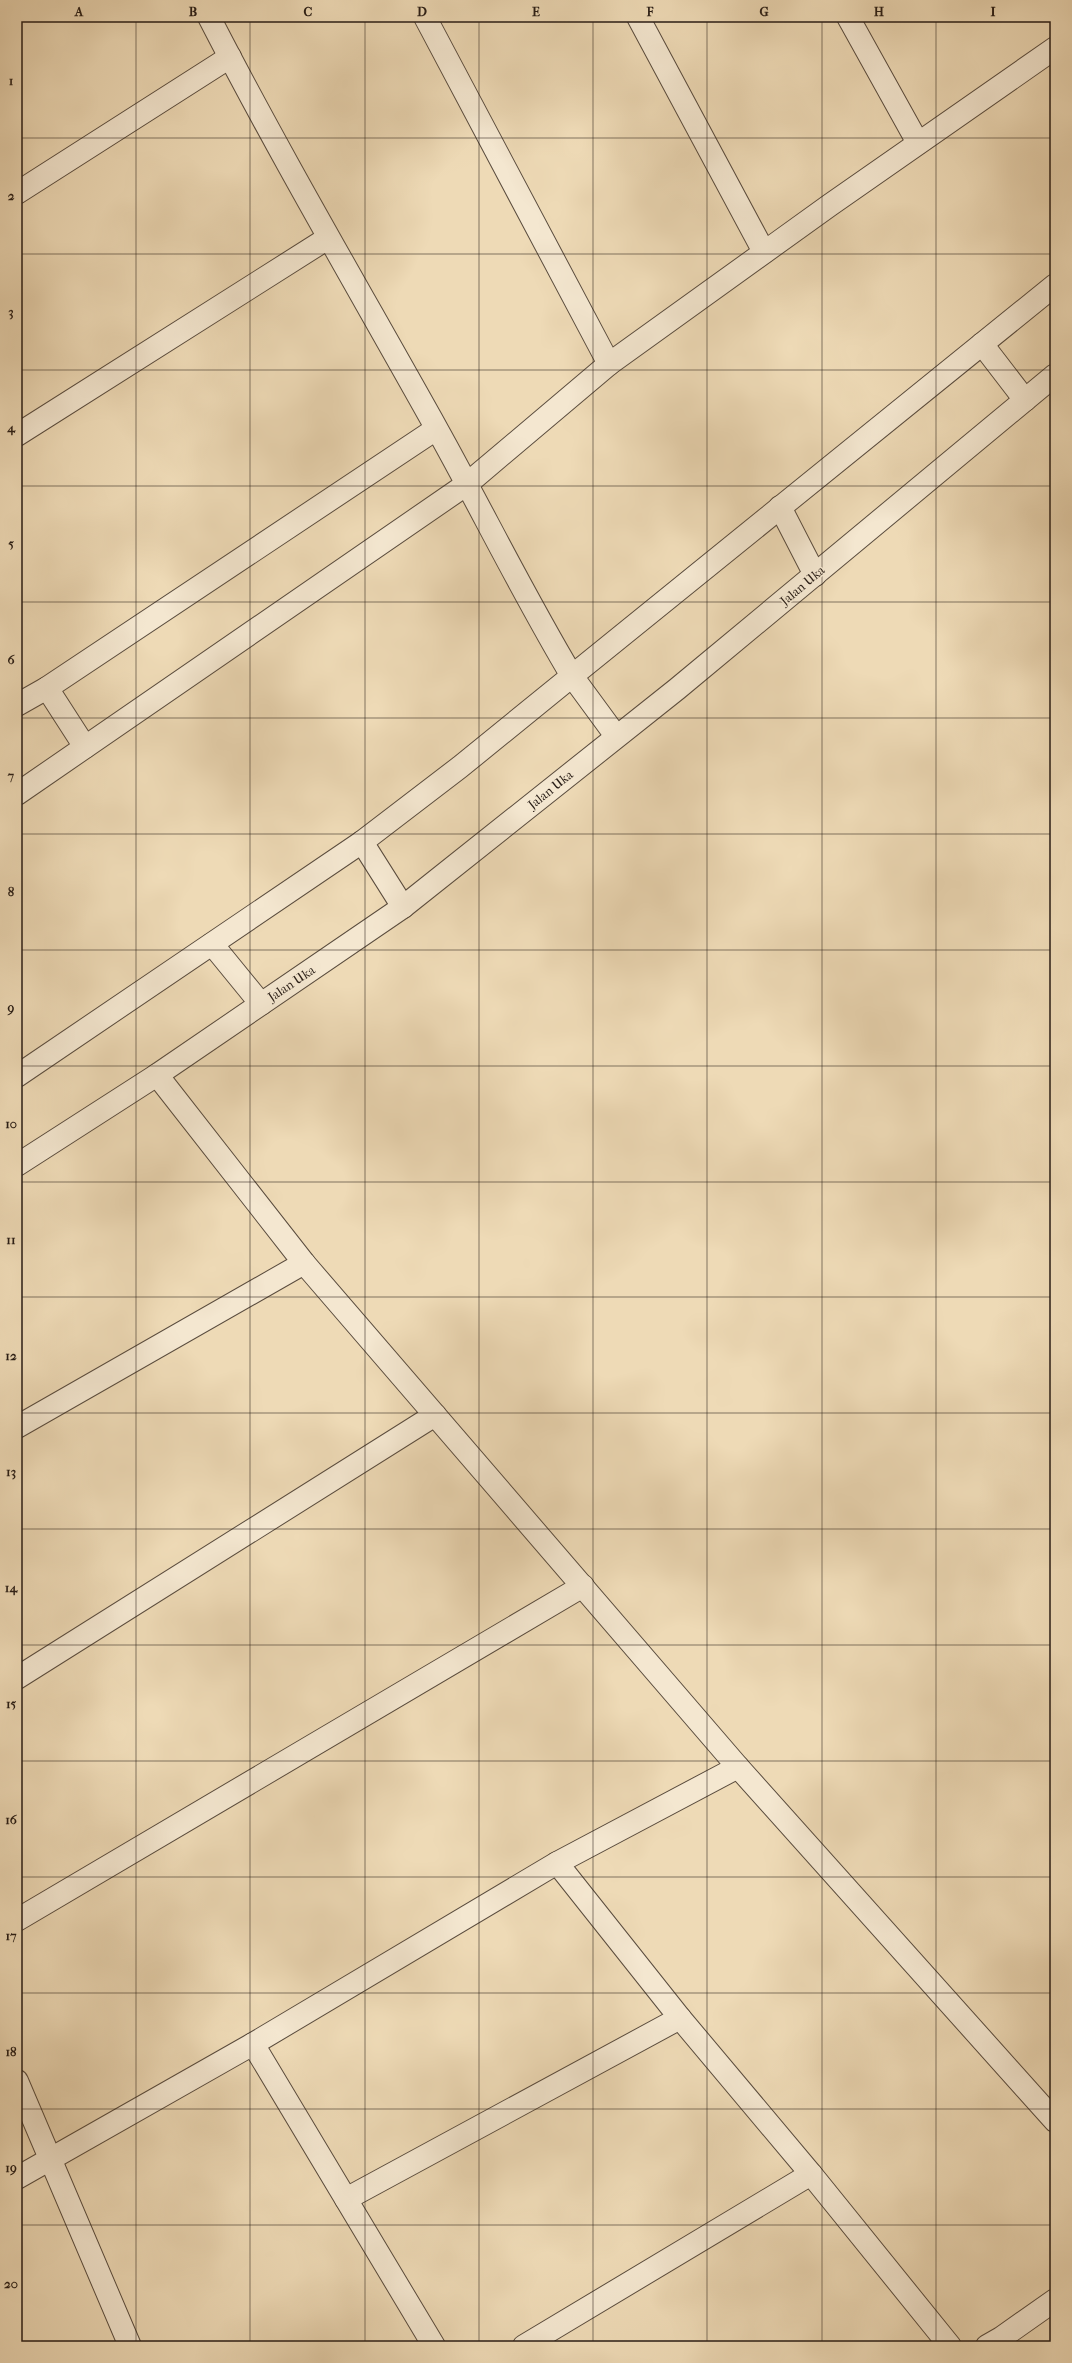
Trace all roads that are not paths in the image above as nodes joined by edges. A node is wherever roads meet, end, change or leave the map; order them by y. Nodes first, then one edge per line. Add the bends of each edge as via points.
1 (209, 17) edge
2 (425, 17) edge
3 (638, 17) edge
4 (848, 17) edge
5 (1055, 48) edge
6 (230, 57) junction
7 (918, 143) junction
8 (17, 193) edge
9 (328, 238) junction
10 (764, 252) junction
11 (1055, 285) edge
12 (982, 344) junction
13 (610, 364) junction
14 (1055, 375) edge
15 (1025, 400) junction
16 (436, 429) junction
17 (17, 435) edge
18 (467, 484) junction
19 (780, 507) junction
20 (815, 575) junction
21 (572, 676) junction
22 (47, 688) junction
23 (17, 705) edge
24 (616, 736) junction
25 (85, 747) junction
26 (17, 794) edge
27 (362, 842) junction
28 (403, 907) junction
29 (212, 944) junction
30 (261, 1004) junction
31 (157, 1075) junction
32 (17, 1076) edge
33 (17, 1165) edge
34 (304, 1263) junction
35 (435, 1414) junction
36 (17, 1427) edge
37 (583, 1586) junction
38 (17, 1678) edge
39 (738, 1767) junction
40 (557, 1863) junction
41 (17, 1920) edge
42 (680, 2018) junction
43 (253, 2044) junction
44 (17, 2081) edge
45 (1055, 2121) edge
46 (49, 2159) junction
47 (810, 2174) junction
48 (17, 2178) edge
49 (346, 2199) junction
50 (1055, 2300) edge
51 (999, 2343) edge
52 (130, 2346) edge
53 (434, 2346) edge
54 (524, 2346) edge
55 (950, 2346) edge

1 - 6 street
2 - 13 street
3 - 10 street
4 - 7 street
5 - 7 street
6 - 8 street
6 - 9 street
7 - 10 street
9 - 16 street
9 - 17 street
10 - 13 street
11 - 12 street
12 - 15 street
12 - 19 street
13 - 18 street
14 - 15 street, Jalan Uka
15 - 20 street, Jalan Uka
16 - 18 street
16 - 22 street
18 - 21 street via 519,585
18 - 25 street
19 - 20 street
19 - 21 street
20 - 24 street, Jalan Uka via 677,690
21 - 24 street
21 - 27 street
22 - 23 street
22 - 25 street
24 - 28 street, Jalan Uka
25 - 26 street
27 - 28 street
27 - 29 street
28 - 30 street, Jalan Uka
29 - 30 street
29 - 32 street
30 - 31 street, Jalan Uka
31 - 33 street, Jalan Uka
31 - 34 street
34 - 35 street
34 - 36 street
35 - 37 street
35 - 38 street
37 - 39 street
37 - 41 street
39 - 40 street
39 - 45 street
40 - 42 street
40 - 43 street
42 - 47 street
42 - 49 street
43 - 46 street
43 - 49 street
44 - 46 street
46 - 48 street
46 - 52 street
47 - 54 street
47 - 55 street
49 - 53 street
50 - 51 street

